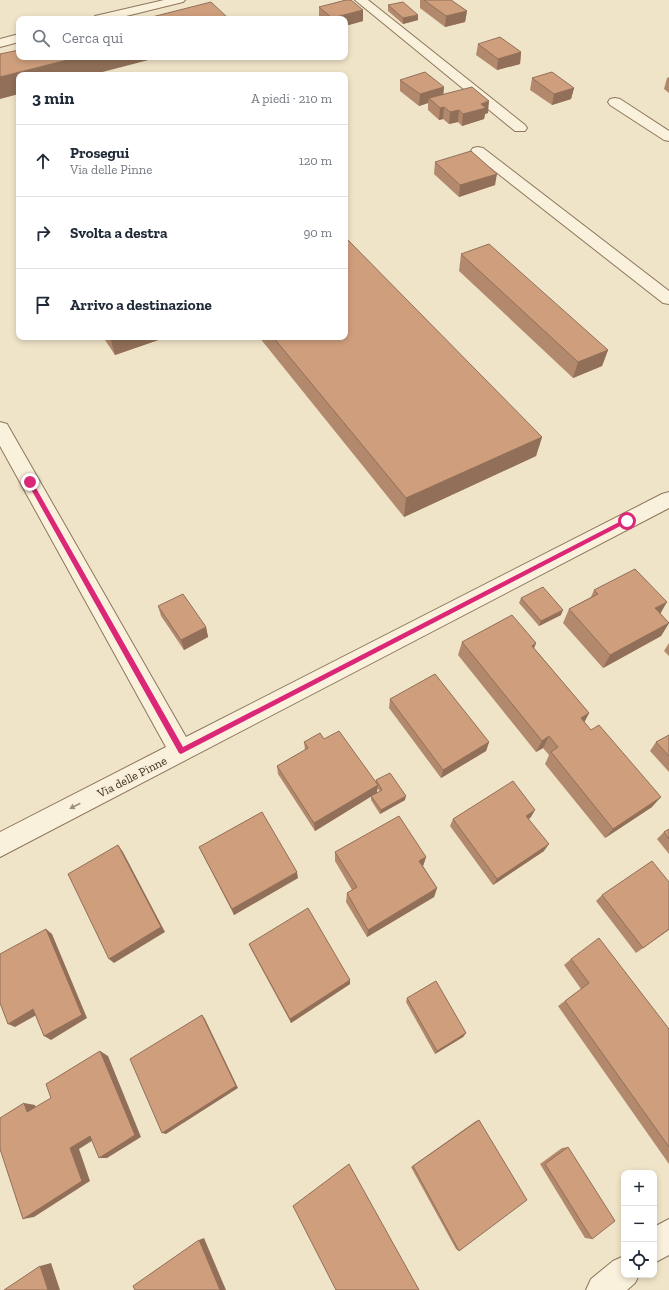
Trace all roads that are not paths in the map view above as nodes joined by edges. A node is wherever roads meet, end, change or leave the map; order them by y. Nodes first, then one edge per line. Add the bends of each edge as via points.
1 (179, 0) edge
2 (361, 0) edge
3 (112, 16) edge
4 (16, 39) edge
5 (0, 43) edge
6 (615, 102) dead end
7 (520, 128) dead end
8 (669, 137) edge
9 (478, 151) dead end
10 (669, 299) edge
11 (0, 429) edge
12 (669, 499) edge
13 (181, 751) junction
14 (0, 845) edge
15 (669, 1235) edge
16 (657, 1245) edge
17 (621, 1274) edge
18 (602, 1290) edge

1 - 3 street
2 - 7 street
4 - 5 street
6 - 8 street
9 - 10 street
11 - 13 street
12 - 13 street, Via delle Pinne
13 -> 14 street, Via delle Pinne
15 - 16 street
17 - 18 street

